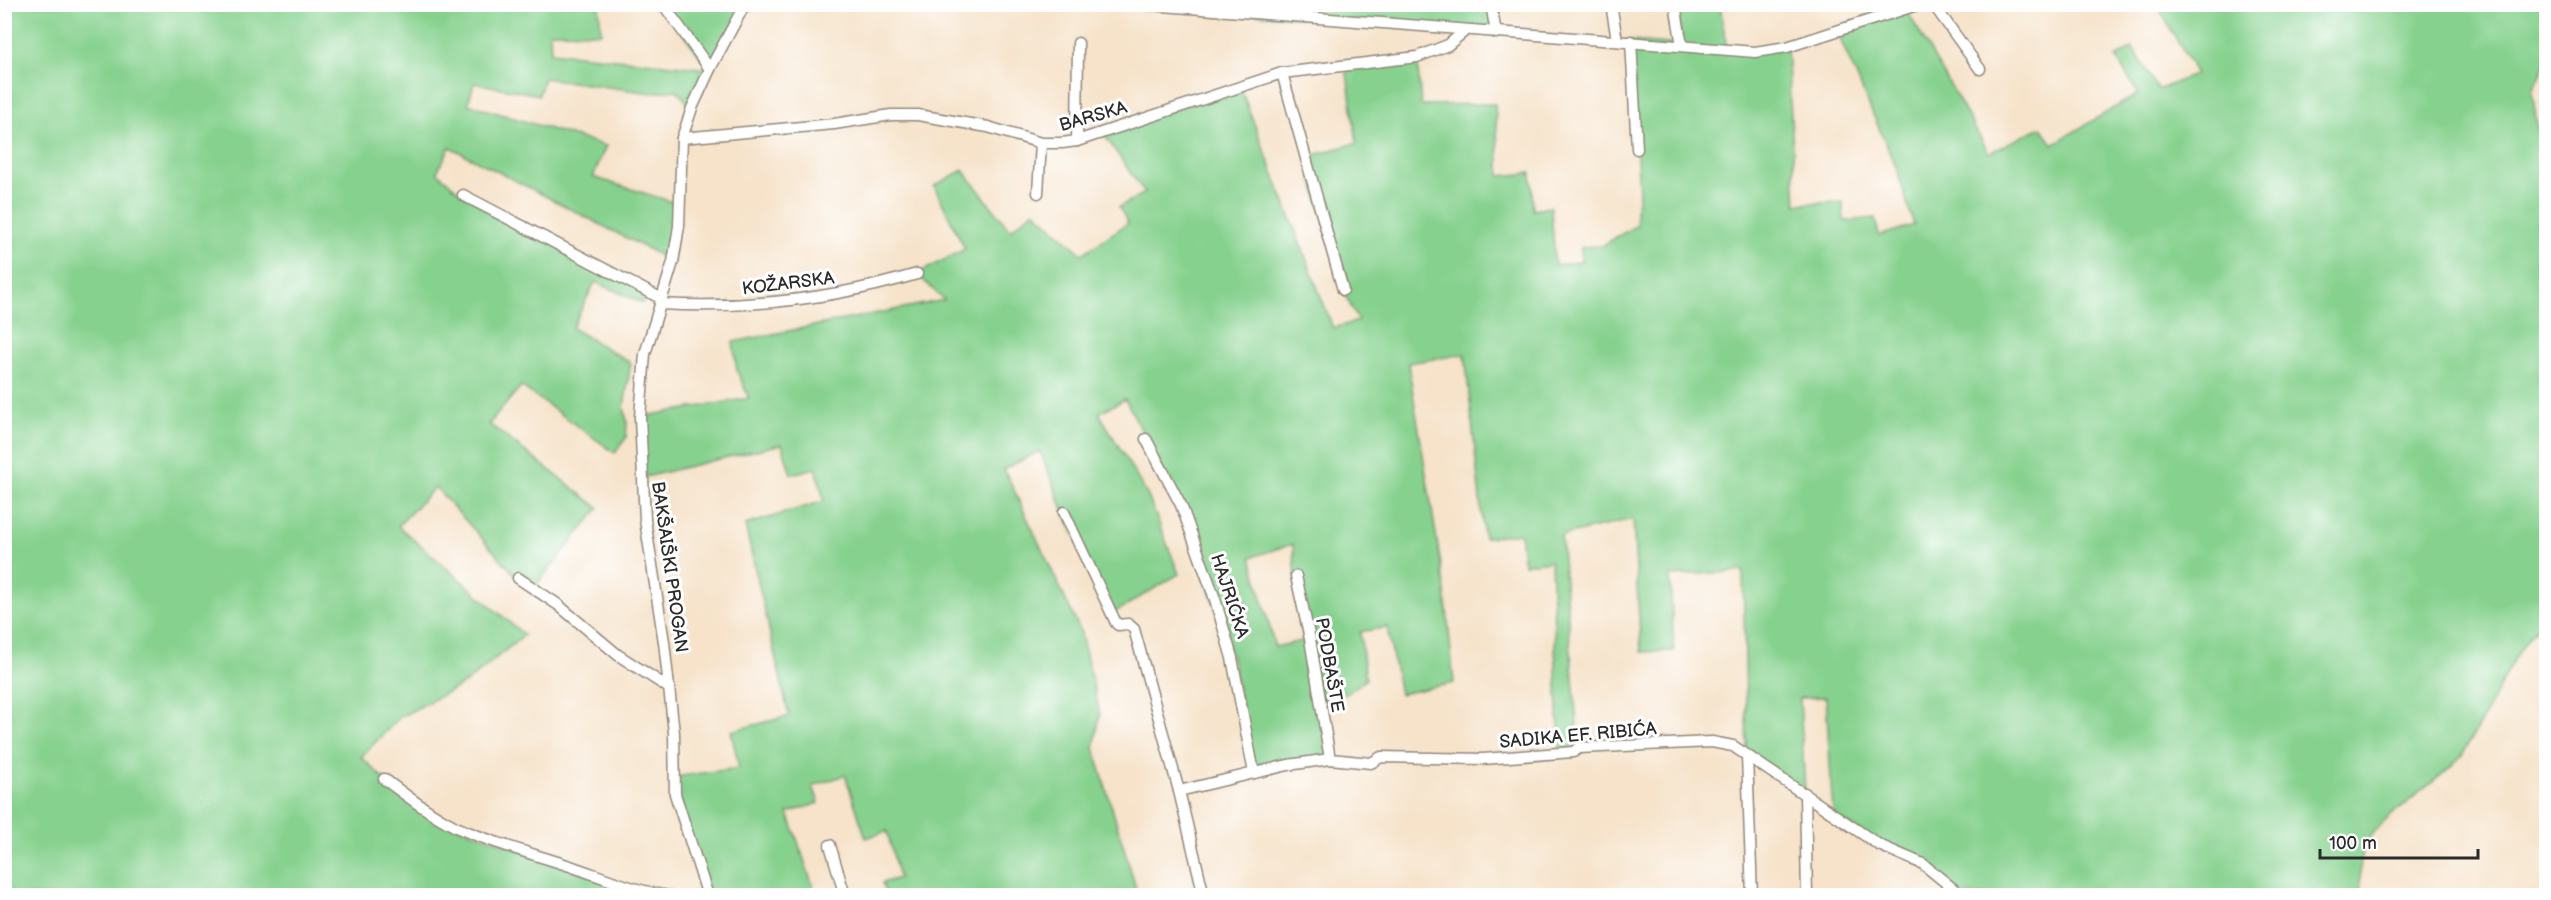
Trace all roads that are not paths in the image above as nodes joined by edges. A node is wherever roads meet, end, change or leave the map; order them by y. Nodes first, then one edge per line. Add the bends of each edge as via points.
1 (663, 4) edge
2 (745, 4) edge
3 (1137, 4) edge
4 (1491, 4) edge
5 (1611, 4) edge
6 (1675, 4) edge
7 (1920, 4) edge
8 (1933, 4) edge
9 (1466, 30) junction
10 (1496, 33) junction
11 (1617, 40) junction
12 (1630, 41) junction
13 (1078, 43) dead end
14 (1682, 46) junction
15 (710, 69) junction
16 (1980, 69) dead end
17 (1282, 73) junction
18 (682, 138) junction
19 (1077, 141) junction
20 (1041, 143) junction
21 (1637, 149) dead end
22 (1038, 193) dead end
23 (463, 195) dead end
24 (917, 274) dead end
25 (1343, 290) dead end
26 (661, 302) junction
27 (1146, 439) dead end
28 (1064, 512) dead end
29 (1296, 576) dead end
30 (518, 578) dead end
31 (669, 688) junction
32 (1747, 755) junction
33 (1330, 759) junction
34 (1254, 773) junction
35 (384, 779) dead end
36 (1179, 791) junction
37 (1805, 793) junction
38 (830, 845) dead end
39 (669, 896) edge
40 (708, 896) edge
41 (845, 896) edge
42 (1204, 896) edge
43 (1752, 896) edge
44 (1807, 896) edge
45 (1962, 896) edge

1 - 15 street
2 - 15 street, BAKŠAIŠKI PROGAN
3 - 9 street
4 - 10 street
5 - 11 street
6 - 14 street
7 - 14 street via 1787,47 1755,52
8 - 16 street
9 - 10 street
9 - 17 street, BARSKA via 1448,45 1417,57
10 - 11 street
11 - 12 street
12 - 14 street
12 - 21 street
13 - 19 street
15 - 18 street, BAKŠAIŠKI PROGAN
17 - 19 street, BARSKA
17 - 25 street
18 - 20 street, BARSKA via 918,115
18 - 26 street, BAKŠAIŠKI PROGAN via 680,226
19 - 20 street, BARSKA
20 - 22 street
23 - 26 street
24 - 26 street, KOŽARSKA via 825,297 712,307
26 - 31 street, BAKŠAIŠKI PROGAN via 645,354 641,467
27 - 34 street, HAJRIĆKA via 1181,505 1222,620
28 - 36 street via 1116,623 1134,628
29 - 33 street, PODBAŠTE
30 - 31 street via 557,604 618,655
31 - 40 street, BAKŠAIŠKI PROGAN via 675,794
32 - 33 street, SADIKA EF. RIBIĆA via 1733,746 1712,742 1579,748 1573,752 1483,759 1381,757 1371,763
32 - 37 street, SADIKA EF. RIBIĆA
32 - 43 street
33 - 34 street, SADIKA EF. RIBIĆA
34 - 36 street, SADIKA EF. RIBIĆA
35 - 39 street via 426,810 484,838 614,883
36 - 42 street
37 - 44 street
37 - 45 street, SADIKA EF. RIBIĆA via 1879,845 1923,864
38 - 41 street

